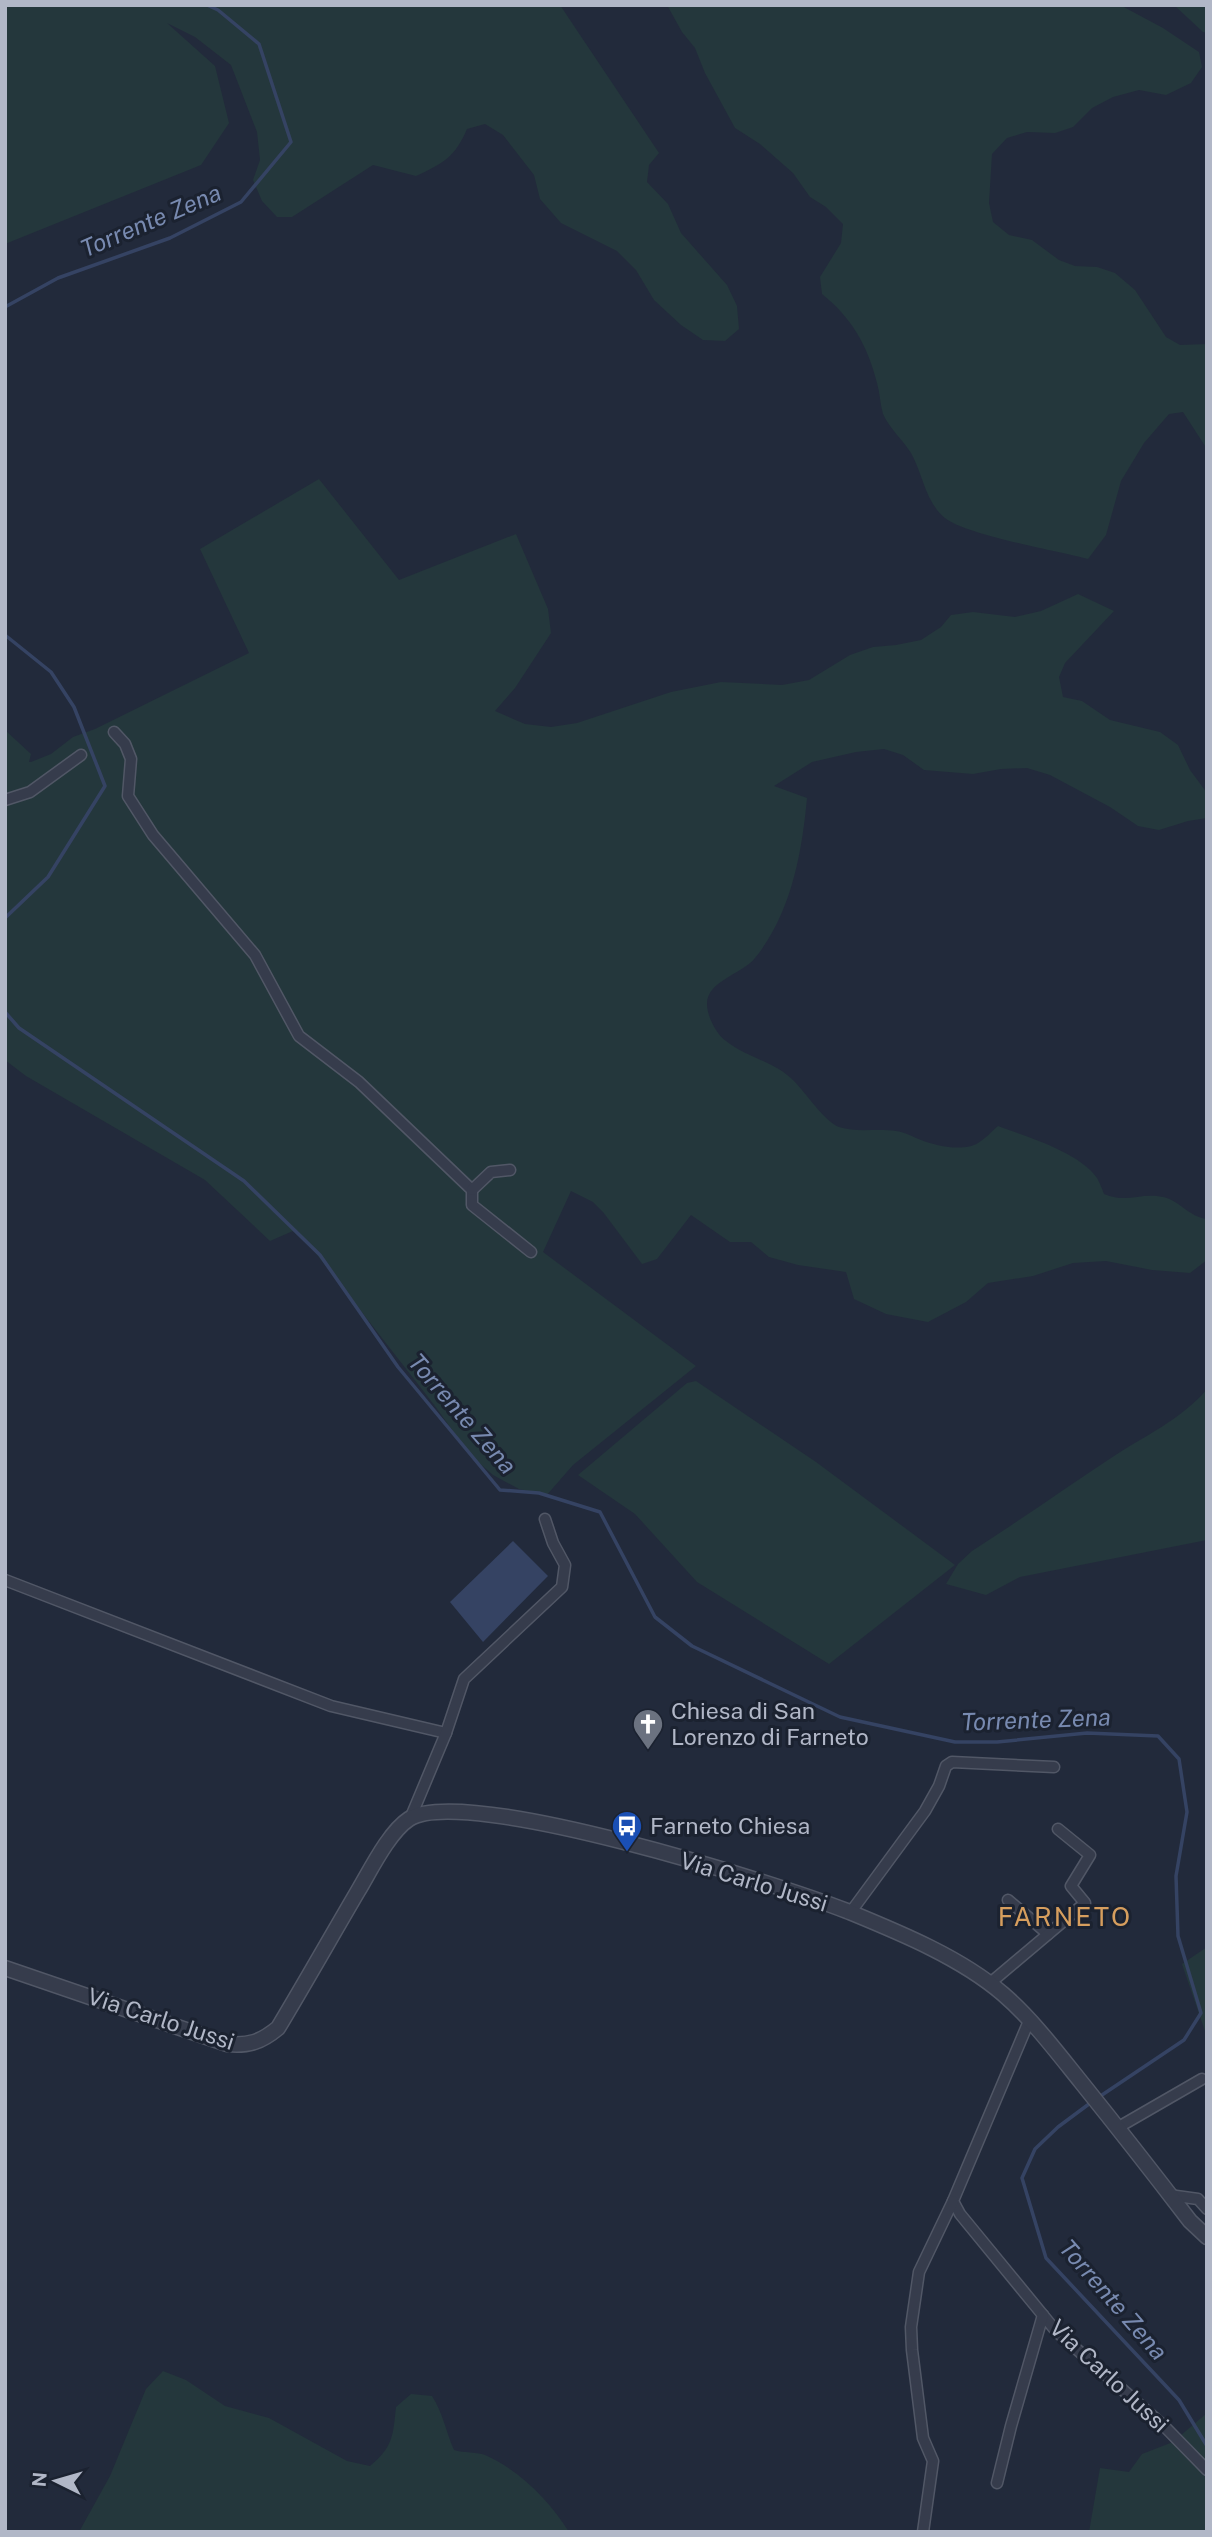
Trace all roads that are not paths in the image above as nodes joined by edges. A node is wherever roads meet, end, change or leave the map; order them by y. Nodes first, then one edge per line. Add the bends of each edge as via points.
1 (114, 732) dead end
2 (81, 755) dead end
3 (5, 800) edge
4 (510, 1170) dead end
5 (472, 1190) junction
6 (531, 1252) dead end
7 (545, 1519) dead end
8 (5, 1580) edge
9 (446, 1733) junction
10 (1054, 1767) dead end
11 (410, 1819) junction
12 (1058, 1829) dead end
13 (1008, 1900) dead end
14 (850, 1913) junction
15 (1048, 1934) junction
16 (5, 1968) edge
17 (989, 1984) junction
18 (1029, 2021) junction
19 (1202, 2078) dead end
20 (1124, 2124) dead end
21 (1169, 2194) junction
22 (953, 2201) junction
23 (1207, 2209) edge
24 (1207, 2237) edge
25 (1043, 2315) junction
26 (1207, 2470) edge
27 (997, 2483) dead end
28 (923, 2532) edge

1 - 5 street via 131,759 128,796 153,835 255,954 299,1036 359,1082
2 - 3 street via 30,792
4 - 5 street via 491,1172
5 - 6 street via 472,1205
7 - 9 street, Via Carlo Jussi via 565,1565 562,1587 464,1679
8 - 9 street via 331,1706
9 - 11 street, Via Carlo Jussi
10 - 14 street via 952,1762 946,1766 925,1811
11 - 14 street, Via Carlo Jussi via 428,1811 520,1818 771,1884
11 - 16 street, Via Carlo Jussi via 400,1826 372,1869 278,2028 261,2042 227,2044
12 - 15 street via 1090,1855 1071,1886 1085,1903
13 - 15 street
14 - 17 street, Via Carlo Jussi via 916,1941
15 - 17 street
17 - 18 street, Via Carlo Jussi
18 - 21 street, Via Carlo Jussi
18 - 22 street
19 - 20 street
21 - 23 street via 1198,2199
21 - 24 street, Via Carlo Jussi
22 - 25 street, Via Carlo Jussi
22 - 28 street via 919,2272 911,2327 923,2438 933,2461
25 - 26 street, Via Carlo Jussi
25 - 27 street

